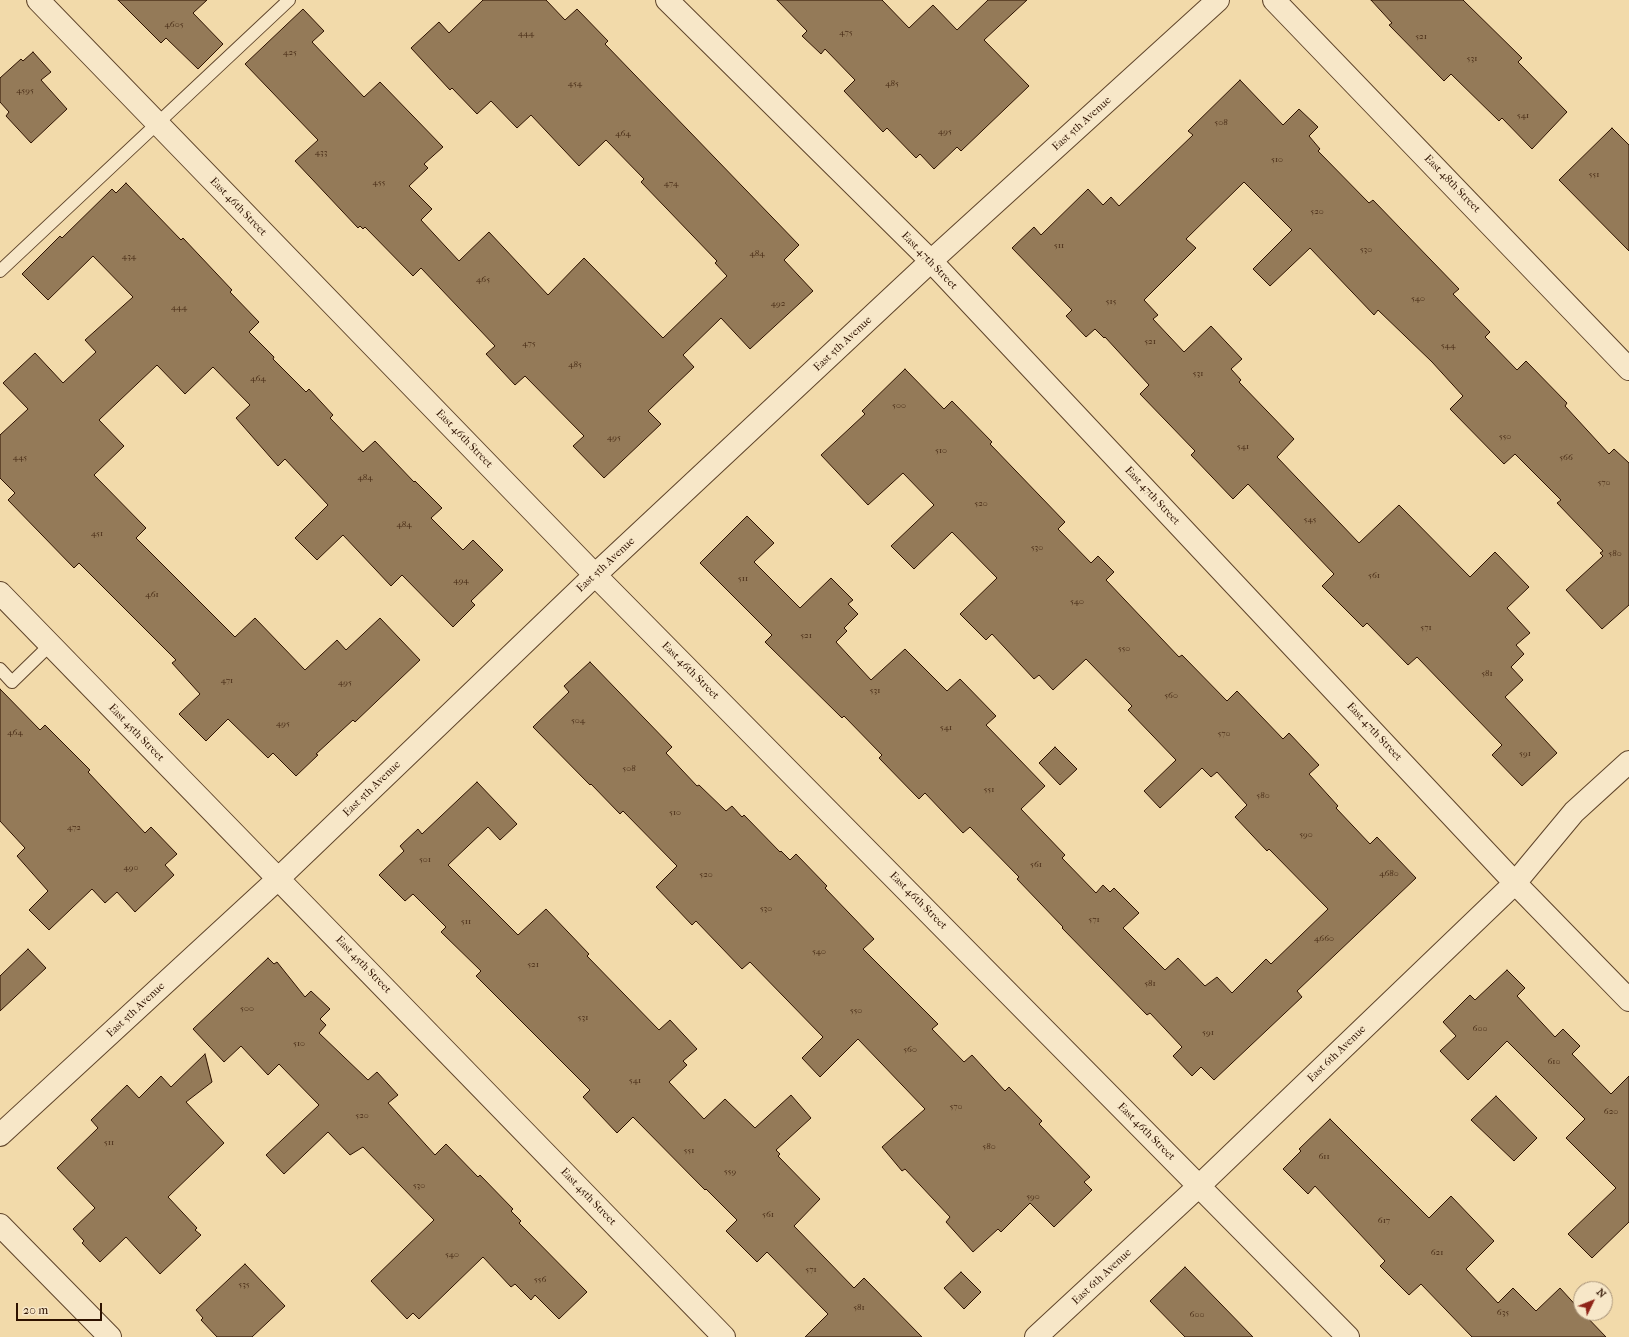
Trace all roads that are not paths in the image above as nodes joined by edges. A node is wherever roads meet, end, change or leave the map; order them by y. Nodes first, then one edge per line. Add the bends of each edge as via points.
1 (38, 0) edge
2 (288, 0) edge
3 (667, 0) edge
4 (1218, 0) edge
5 (1274, 0) edge
6 (157, 124) junction
7 (931, 261) junction
8 (0, 271) edge
9 (1629, 369) edge
10 (595, 575) junction
11 (0, 594) edge
12 (50, 645) junction
13 (0, 669) edge
14 (1629, 762) edge
15 (279, 878) junction
16 (1515, 883) junction
17 (1629, 1000) edge
18 (0, 1135) edge
19 (1199, 1186) junction
20 (0, 1225) edge
21 (110, 1337) edge
22 (724, 1337) edge
23 (1036, 1337) edge
24 (1348, 1337) edge

1 - 6 street, East 46th Street
2 - 6 lane
3 - 7 street, East 47th Street
4 - 7 street, East 5th Avenue
5 - 9 street, East 48th Street
6 - 8 lane
6 - 10 street, East 46th Street
7 - 10 street, East 5th Avenue
7 - 16 street, East 47th Street
10 - 15 street, East 5th Avenue
10 - 19 street, East 46th Street
11 - 12 street, East 45th Street
12 - 13 lane via 12,682
12 - 15 street, East 45th Street
14 - 16 street, East 6th Avenue via 1574,812
15 - 18 street, East 5th Avenue
15 - 22 street, East 45th Street
16 - 17 street, East 47th Street
16 - 19 street, East 6th Avenue
19 - 23 street, East 6th Avenue
19 - 24 street, East 46th Street
20 - 21 street

